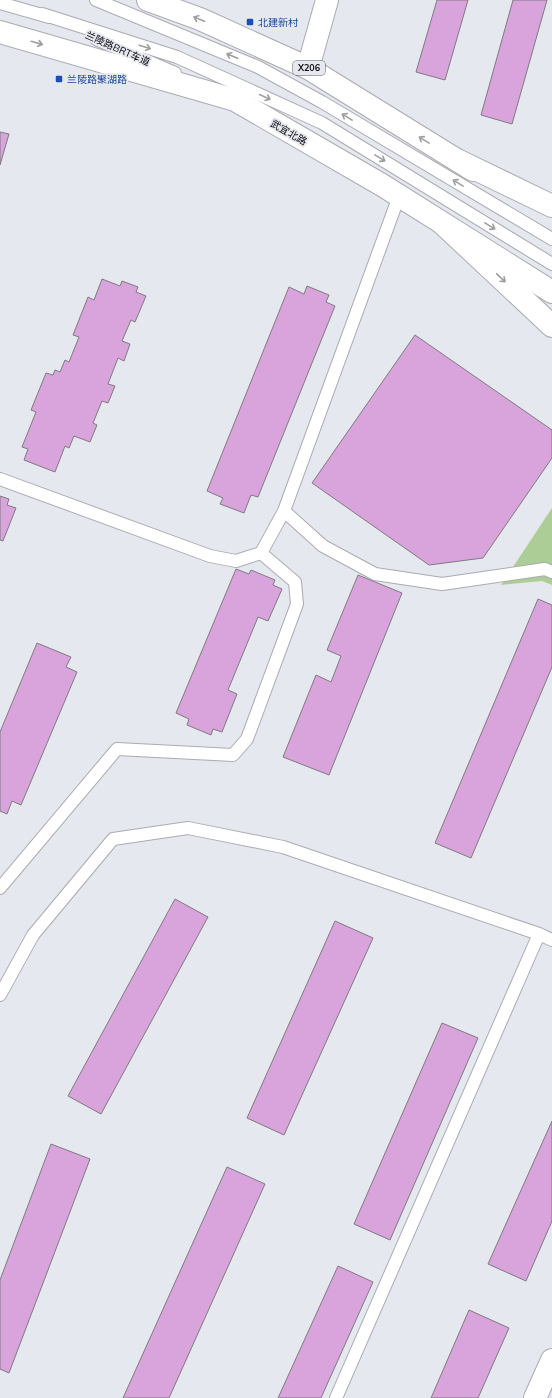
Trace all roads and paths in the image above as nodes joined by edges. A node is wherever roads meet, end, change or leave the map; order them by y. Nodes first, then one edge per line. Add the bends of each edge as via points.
1 (96, 0) edge
2 (148, 0) edge
3 (327, 0) edge
4 (0, 2) edge
5 (42, 14) junction
6 (0, 32) edge
7 (308, 68) junction
8 (234, 100) junction
9 (457, 160) junction
10 (399, 196) junction
11 (552, 206) edge
12 (552, 216) edge
13 (442, 223) junction
14 (552, 239) edge
15 (552, 264) edge
16 (552, 292) edge
17 (552, 326) edge
18 (0, 479) edge
19 (284, 511) junction
20 (262, 553) junction
21 (552, 572) edge
22 (0, 888) edge
23 (539, 934) junction
24 (552, 940) edge
25 (0, 996) edge
26 (552, 1360) edge
27 (336, 1398) edge
28 (535, 1398) edge

14 -> 1 lane via 322,102 258,67
7 -> 2 main road, X206 via 200,19
3 - 7 main road
4 - 5 lane, 兰陵路BRT车道
5 - 8 lane, 兰陵路BRT车道
5 -> 15 lane via 177,57 322,123
6 -> 8 main road, 武宜北路
9 -> 7 main road, X206
8 - 10 main road, 武宜北路
9 - 11 main road
9 - 12 main road, X206
10 - 13 main road, 武宜北路
10 - 19 lane
13 - 16 main road, 武宜北路
13 -> 17 main road
18 - 20 lane via 210,556 236,561
19 - 20 lane
19 - 21 lane via 323,546 375,574 442,584 545,569
20 - 22 lane via 295,582 297,604 247,739 233,755 117,749
23 - 24 lane
23 - 25 lane via 284,847 188,828 113,839 33,935
23 - 27 lane
26 - 28 main road

